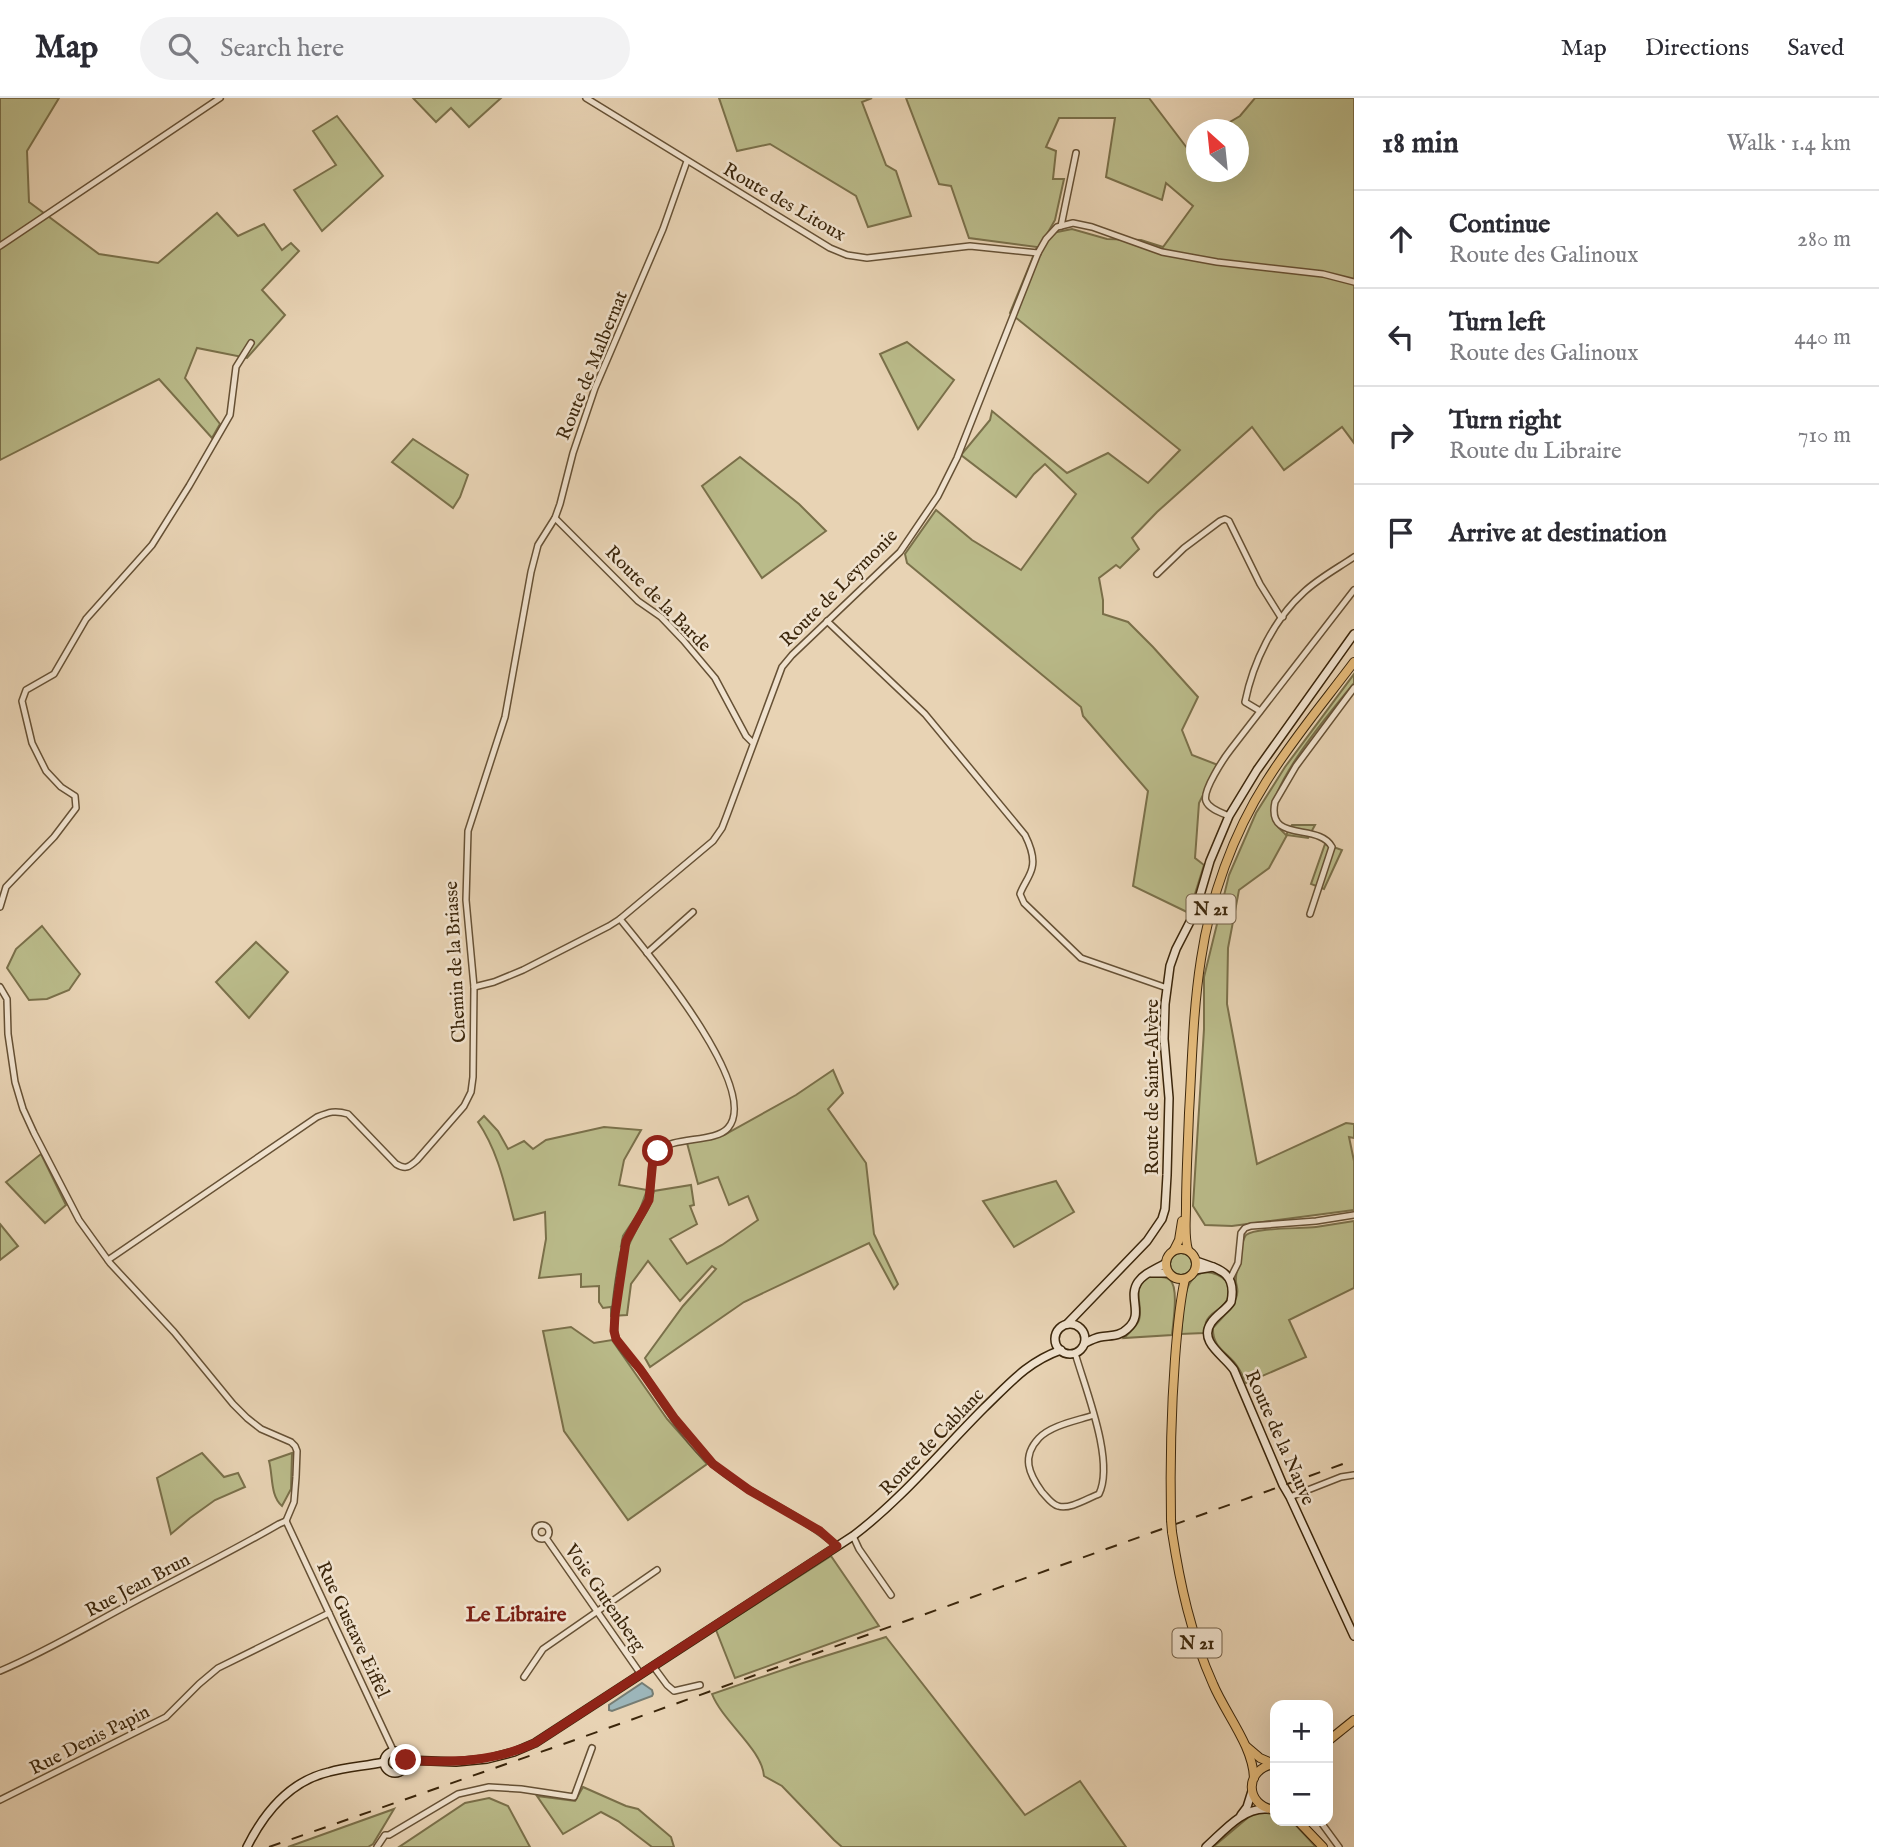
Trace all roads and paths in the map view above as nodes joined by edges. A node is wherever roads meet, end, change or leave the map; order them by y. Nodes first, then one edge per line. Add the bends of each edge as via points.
1 (220, 98) edge
2 (586, 98) edge
3 (1076, 153) dead end
4 (687, 161) junction
5 (1061, 226) junction
6 (0, 246) edge
7 (1038, 253) junction
8 (1354, 282) edge
9 (251, 343) dead end
10 (555, 518) junction
11 (1354, 557) edge
12 (1157, 574) dead end
13 (530, 581) joint
14 (1354, 590) edge
15 (1283, 617) junction
16 (827, 621) junction
17 (1354, 634) edge
18 (1354, 662) edge
19 (1354, 688) edge
20 (1260, 711) junction
21 (753, 743) junction
22 (1229, 816) junction
23 (0, 908) edge
24 (693, 912) dead end
25 (1310, 914) dead end
26 (620, 919) junction
27 (647, 953) junction
28 (0, 987) edge
29 (474, 987) junction
30 (1167, 988) junction
31 (8, 1034) junction
32 (0, 1038) edge
33 (1186, 1194) junction
34 (1354, 1215) edge
35 (1174, 1250) junction
36 (1188, 1250) junction
37 (108, 1260) junction
38 (1166, 1263) junction
39 (1196, 1265) junction
40 (1150, 1273) junction
41 (1176, 1277) junction
42 (1230, 1279) junction
43 (1082, 1308) junction
44 (1067, 1324) junction
45 (1081, 1329) junction
46 (1100, 1337) junction
47 (1055, 1341) junction
48 (1084, 1343) junction
49 (1061, 1350) junction
50 (1075, 1353) junction
51 (1046, 1356) junction
52 (1094, 1415) junction
53 (1354, 1475) edge
54 (1290, 1497) junction
55 (286, 1521) junction
56 (853, 1536) junction
57 (546, 1538) dead end
58 (837, 1546) junction
59 (657, 1570) dead end
60 (891, 1595) dead end
61 (598, 1611) junction
62 (329, 1613) junction
63 (1354, 1636) edge
64 (652, 1665) junction
65 (0, 1671) edge
66 (640, 1673) junction
67 (524, 1677) dead end
68 (700, 1685) dead end
69 (1354, 1718) edge
70 (1333, 1737) edge
71 (1246, 1747) junction
72 (593, 1748) dead end
73 (393, 1750) junction
74 (406, 1760) junction
75 (384, 1762) junction
76 (1272, 1763) edge
77 (1270, 1766) edge
78 (1254, 1778) junction
79 (1252, 1791) junction
80 (0, 1800) edge
81 (1270, 1809) edge
82 (1270, 1810) edge
83 (1239, 1819) junction
84 (1303, 1826) edge
85 (1309, 1826) edge
86 (1324, 1826) edge
87 (1314, 1836) junction
88 (247, 1847) edge
89 (377, 1847) edge
90 (1206, 1847) edge
91 (1323, 1847) edge
92 (1339, 1847) edge

1 - 6 street
2 - 4 street, Route des Litoux
3 - 5 street
4 - 7 street, Route des Litoux via 847,255 867,258 970,246
4 - 10 street, Route de Malbernat via 595,388
5 - 7 street, Route de Leymonie
5 - 8 street via 1073,223 1162,251 1217,262
7 - 16 street, Route de Leymonie via 938,496 900,552
9 - 23 street via 236,367 230,415 152,545 86,619 54,674 26,690 22,701 32,743 46,771 75,796 76,808 6,887
10 - 13 street, Route de Malbernat via 538,545
10 - 21 street, Route de la Barde via 683,640 715,678
11 - 15 street via 1304,592
12 - 15 street via 1225,519
13 - 29 street, Chemin de la Briasse via 505,717 468,831 466,900
14 - 20 street
15 - 20 street via 1261,652 1249,685 1245,702
16 - 21 street, Route de Leymonie via 782,667
16 - 30 street via 925,714 1025,835 1033,867 1020,894 1024,903 1081,958
17 - 22 main road, Route de Saint-Alvère
18 - 33 main road, N 21 via 1265,783 1220,882 1197,988
19 - 25 street via 1275,802 1281,826 1320,836 1332,847
20 - 22 street via 1218,767 1205,796 1206,803
21 - 26 street, Route de Leymonie via 713,841
22 - 30 main road, Route de Saint-Alvère via 1195,912 1176,949
24 - 27 street
26 - 27 street
26 - 29 street, Route de Leymonie via 523,970
27 - 58 street via 687,1005 722,1066 734,1107 728,1128 668,1145 653,1159 649,1200 626,1241 616,1339 713,1464
28 - 31 street via 7,999
29 - 37 street, Chemin de la Briasse via 471,1092 464,1106 409,1167 396,1164 348,1114 328,1112
30 - 43 main road, Route de Saint-Alvère via 1165,1209 1147,1241
31 - 32 street
31 - 37 street via 15,1082 34,1133 79,1220
33 - 35 main road, N 21
33 - 36 main road, N 21
34 - 42 street via 1245,1228
35 - 36 main road
35 - 38 main road
36 - 39 main road
37 - 55 street via 247,1418 295,1446 294,1502
38 - 40 main road
38 - 41 main road
39 - 41 main road via 1189,1277
39 - 42 main road via 1219,1269
40 - 41 main road
40 - 46 main road via 1136,1284 1137,1313 1128,1329
41 - 71 main road, N 21, bridge via 1180,1299 1172,1407 1172,1532 1185,1604 1200,1653
42 - 54 main road, Route de la Nauve via 1231,1302 1211,1322 1209,1342 1234,1370
43 - 44 main road, Route de Saint-Alvère
43 - 45 main road
44 - 45 main road
44 - 47 main road via 1057,1332
45 - 46 main road
45 - 48 main road
46 - 48 main road
47 - 49 main road
47 - 51 main road
48 - 50 main road
49 - 50 main road
49 - 51 main road
50 - 52 street
51 - 56 main road, Route de Cablanc via 1022,1371 877,1518
52 - 52 street via 1102,1444 1103,1486 1099,1494 1057,1506 1032,1478 1029,1458 1034,1445 1049,1430
53 - 54 street
54 - 63 main road, Route de la Nauve
55 - 62 street, Rue Gustave Eiffel
55 - 65 street, Rue Jean Brun via 43,1653
56 - 58 main road, Route de Cablanc
56 - 60 street
57 - 61 street, Voie Gutenberg
58 - 64 main road, Route de Cablanc
59 - 61 street
61 - 66 street, Voie Gutenberg
61 - 67 street via 543,1649
62 - 73 street, Rue Gustave Eiffel
62 - 80 street, Rue Denis Papin via 218,1668 166,1717
64 - 66 main road, Route de Cablanc
64 - 68 street via 674,1691
66 - 74 main road, Route de Cablanc via 544,1739 514,1752 474,1761
69 - 70 main road
71 - 76 main road
71 - 78 main road, N 21
72 - 89 street via 574,1797 489,1787 458,1794 386,1835
73 - 74 main road
73 - 75 main road
74 - 75 main road via 397,1773 389,1772
75 - 88 main road via 313,1777 271,1808
77 - 78 main road
78 - 79 main road
79 - 81 main road
79 - 83 main road
82 - 83 main road via 1250,1812
83 - 90 main road
84 - 87 main road
85 - 87 main road
86 - 92 street
87 - 91 main road

